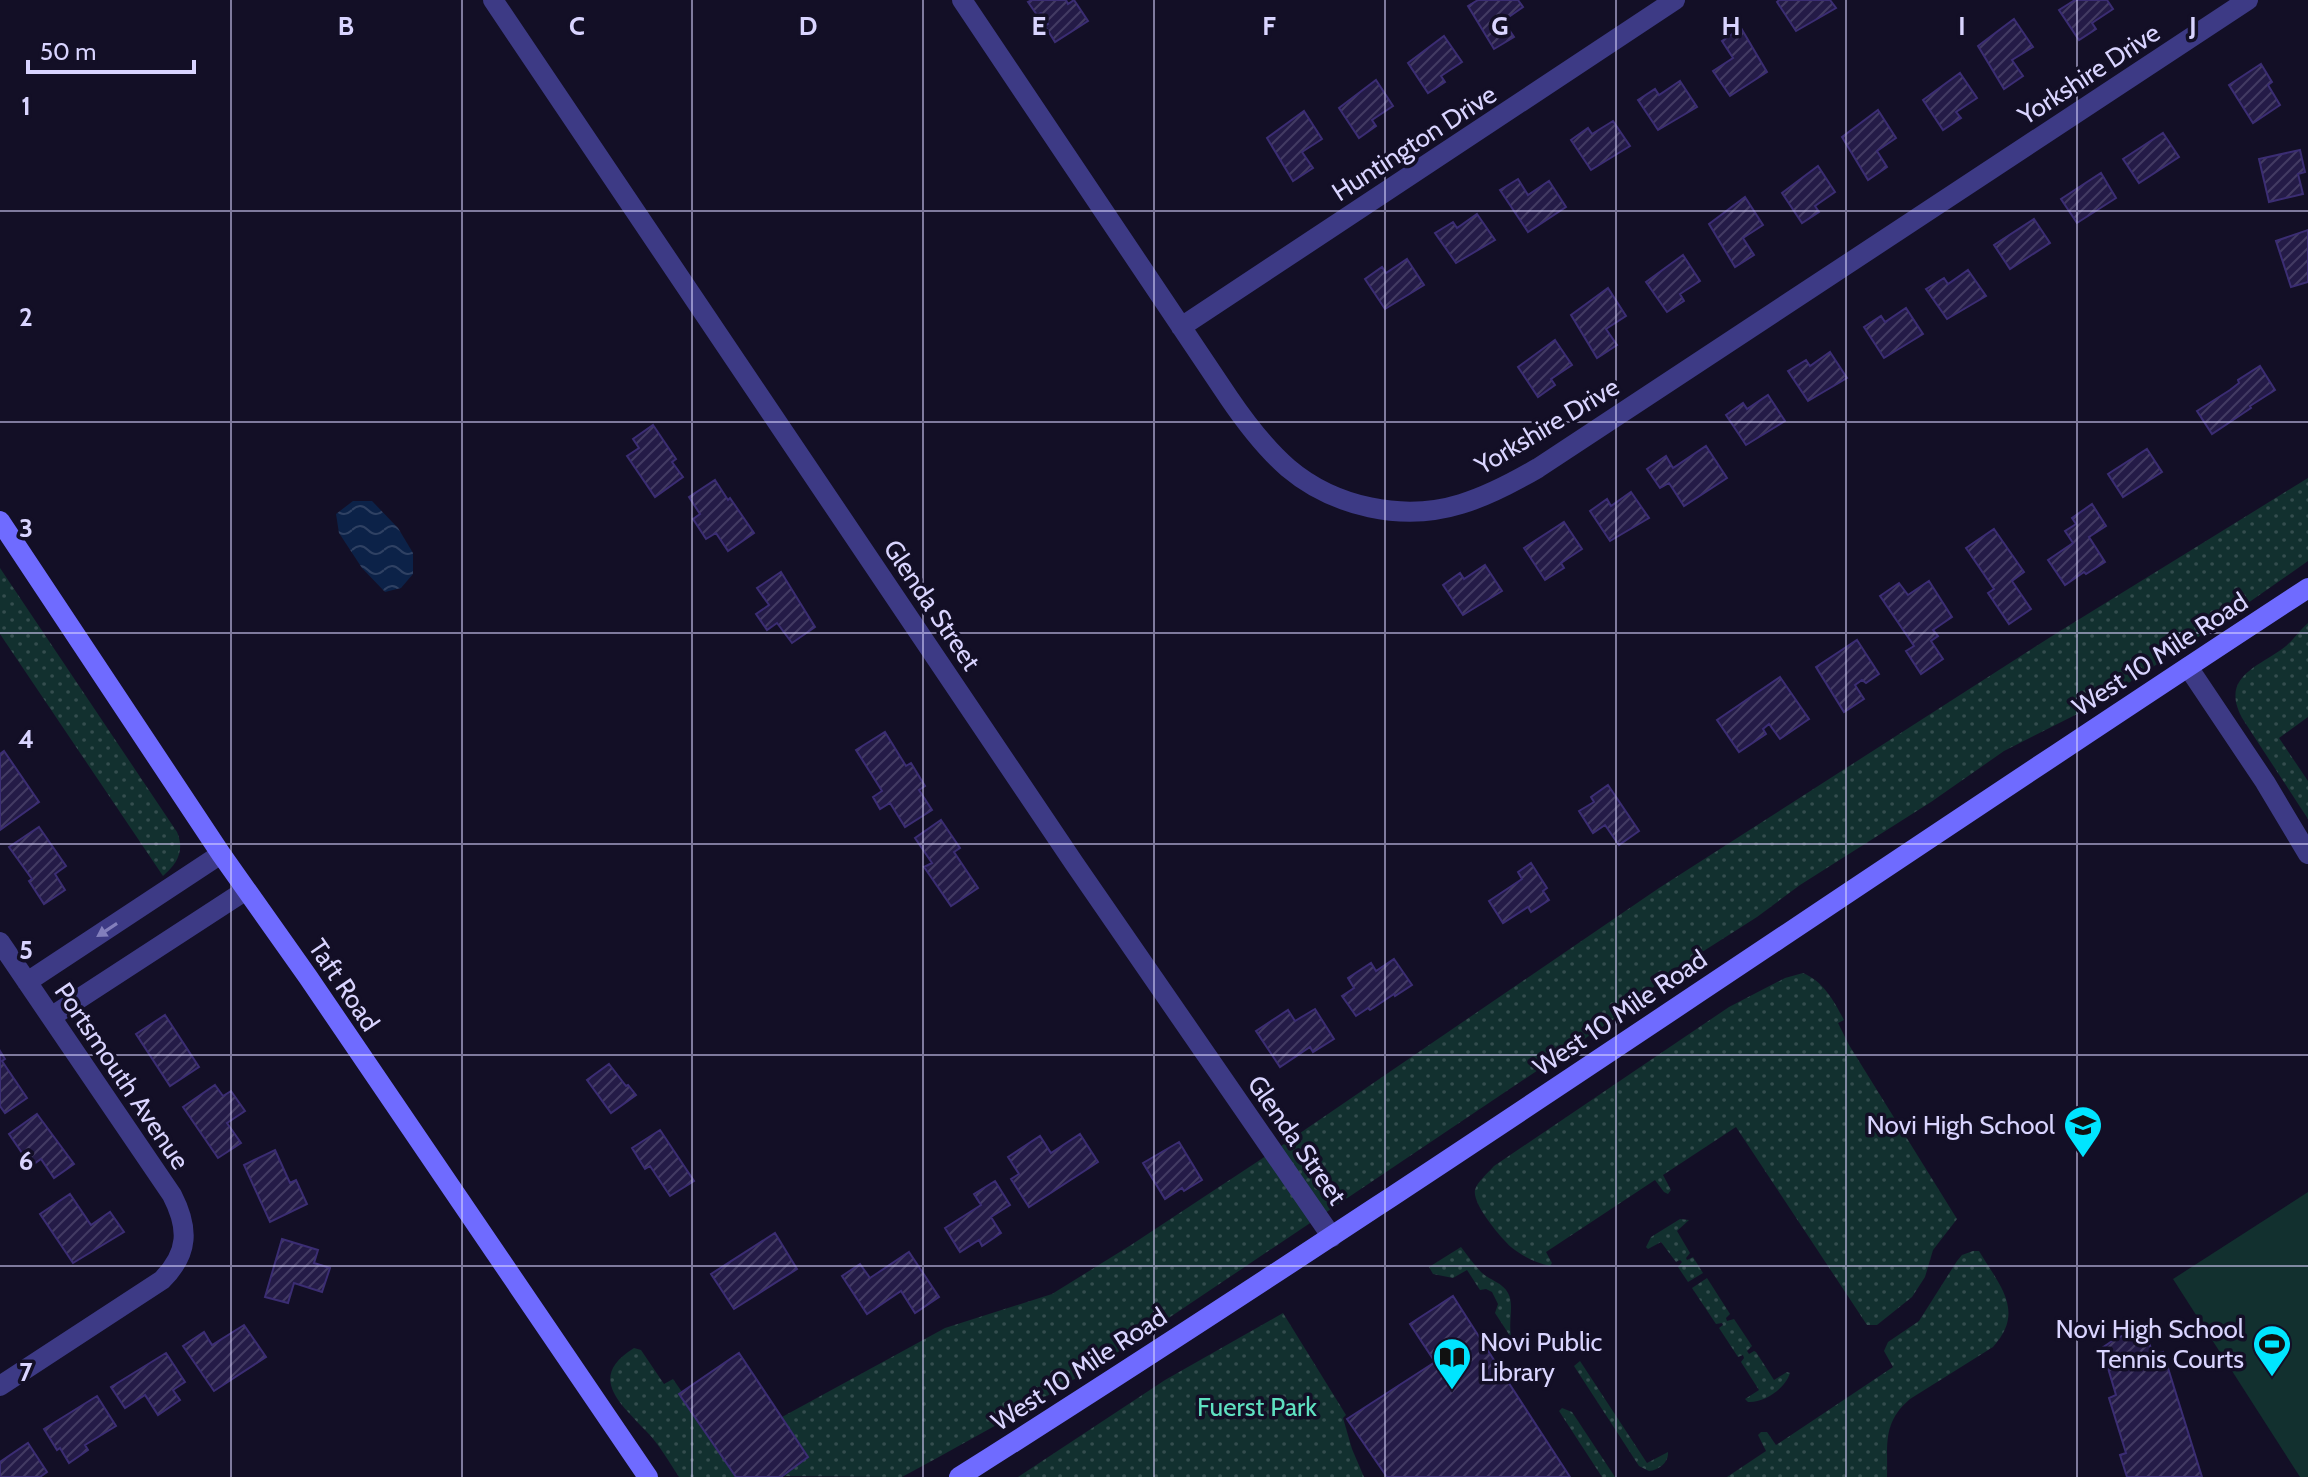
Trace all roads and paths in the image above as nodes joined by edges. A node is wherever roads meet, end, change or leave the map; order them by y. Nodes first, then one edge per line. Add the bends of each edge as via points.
1 (493, 0) edge
2 (962, 0) edge
3 (1675, 0) edge
4 (2248, 0) edge
5 (1181, 327) junction
6 (0, 521) edge
7 (2308, 588) edge
8 (2188, 667) junction
9 (221, 854) junction
10 (2308, 854) edge
11 (246, 890) junction
12 (0, 942) edge
13 (27, 982) junction
14 (51, 1017) junction
15 (1332, 1237) junction
16 (0, 1386) edge
17 (648, 1477) edge
18 (959, 1477) edge

1 - 15 street, Glenda Street
2 - 5 street, Yorkshire Drive
3 - 5 street, Huntington Drive
4 - 5 street, Yorkshire Drive via 1538,468 1459,505 1376,508 1330,496 1310,484 1247,424
6 - 9 main road, Taft Road
7 - 8 main road, West 10 Mile Road
8 - 10 street
8 - 15 main road, West 10 Mile Road
9 - 11 main road, Taft Road
9 -> 13 street
11 - 14 street
11 - 17 main road, Taft Road
12 - 13 street, Portsmouth Avenue
13 - 14 street, Portsmouth Avenue
14 - 16 street, Portsmouth Avenue via 172,1195 184,1223 183,1245 162,1280
15 - 18 main road, West 10 Mile Road

